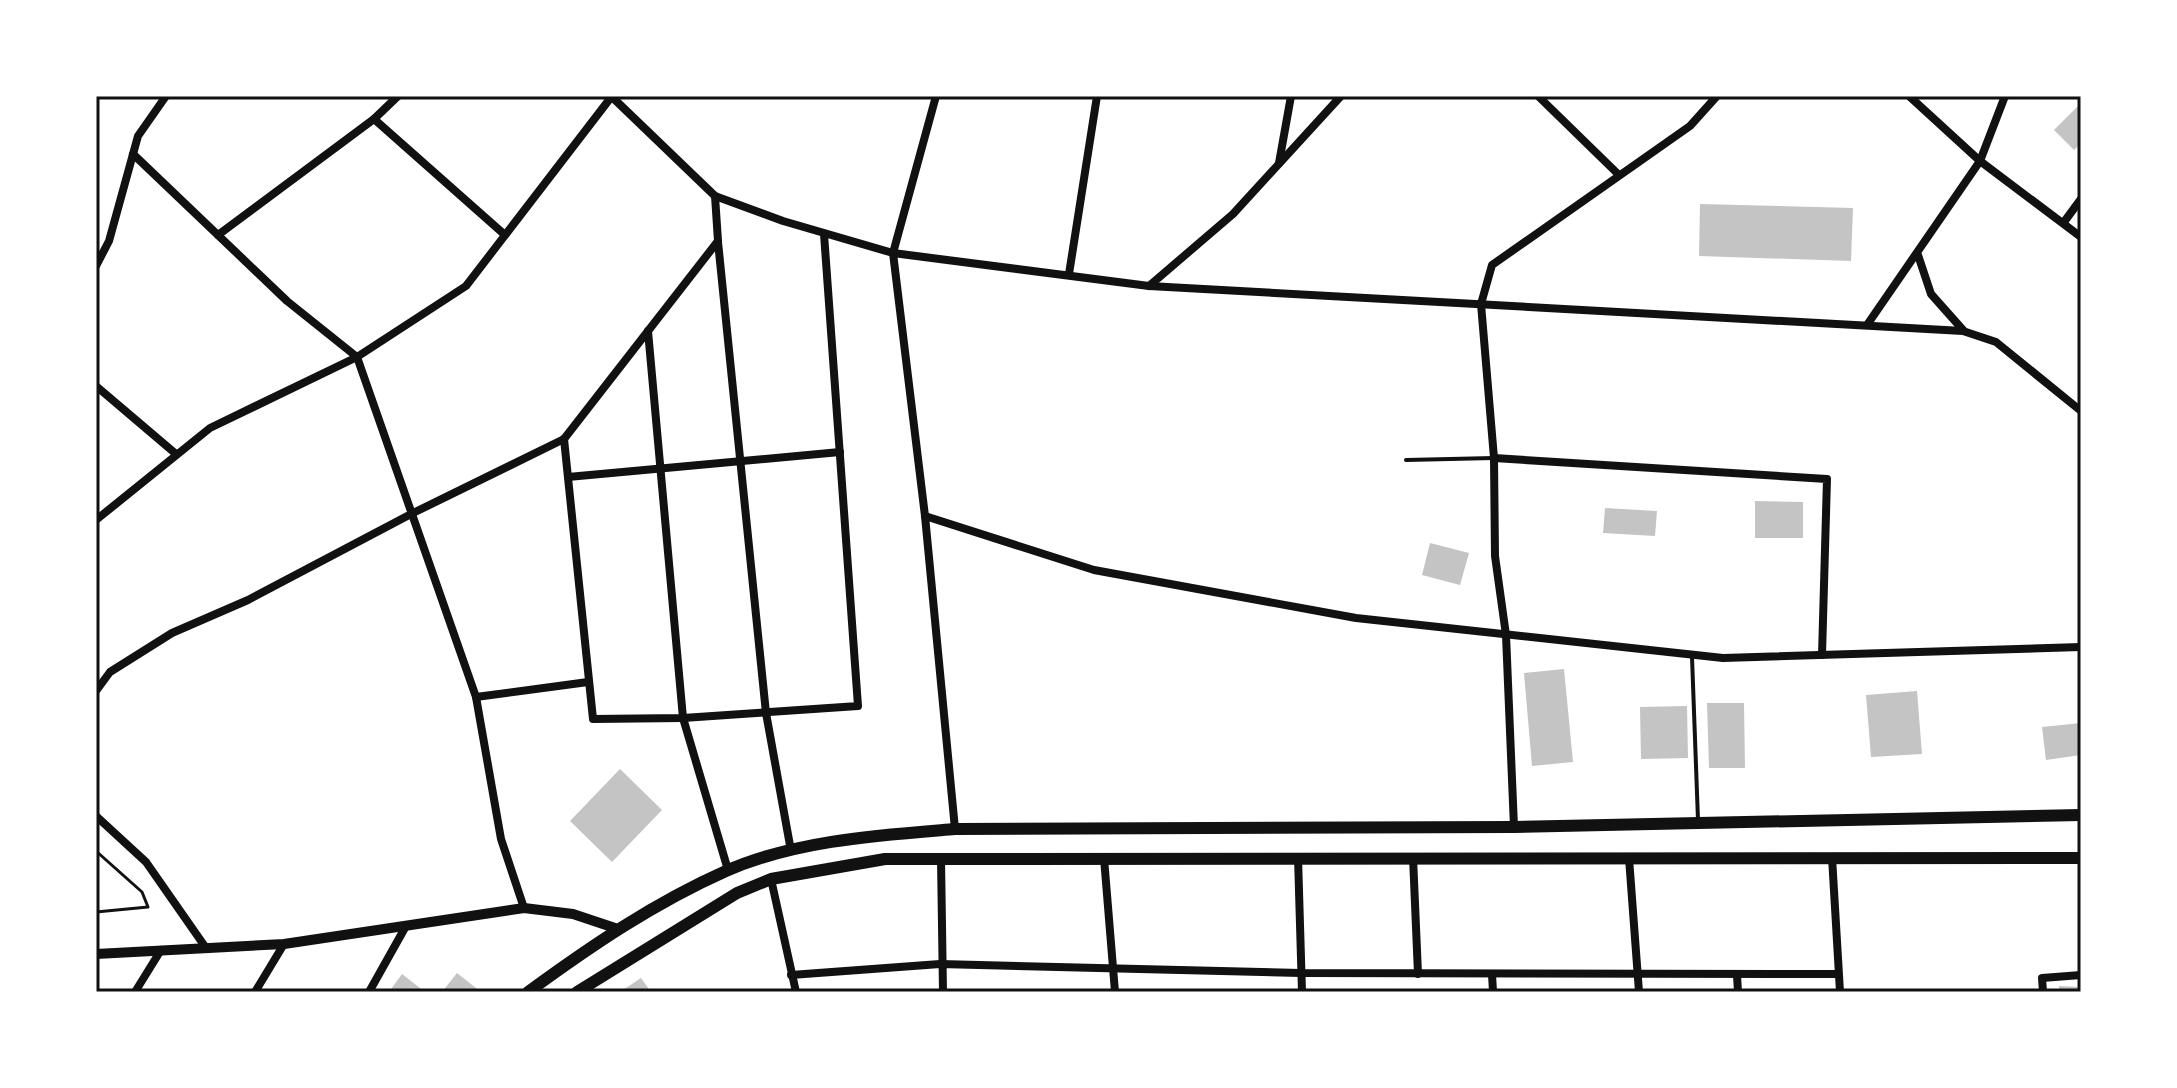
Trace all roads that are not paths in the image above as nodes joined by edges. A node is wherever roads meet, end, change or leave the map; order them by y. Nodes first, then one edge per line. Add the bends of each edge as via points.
1 (166, 96) edge
2 (398, 96) edge
3 (611, 96) edge
4 (936, 96) edge
5 (1097, 96) edge
6 (1291, 96) edge
7 (1341, 96) edge
8 (1538, 96) edge
9 (1717, 96) edge
10 (1909, 96) edge
11 (2005, 96) edge
12 (374, 119) junction
13 (133, 154) junction
14 (1980, 161) junction
15 (1278, 164) junction
16 (1619, 175) junction
17 (715, 196) junction
18 (2081, 199) edge
19 (2064, 222) junction
20 (824, 234) junction
21 (218, 235) junction
22 (505, 235) junction
23 (2081, 237) edge
24 (718, 241) junction
25 (893, 253) junction
26 (1918, 255) junction
27 (96, 266) edge
28 (1069, 274) junction
29 (1149, 286) junction
30 (1481, 304) junction
31 (1867, 325) junction
32 (648, 331) junction
33 (1963, 331) junction
34 (357, 357) junction
35 (96, 386) edge
36 (2081, 411) edge
37 (564, 439) junction
38 (840, 452) junction
39 (176, 454) junction
40 (1494, 458) junction
41 (1406, 460) dead end
42 (741, 461) junction
43 (660, 469) junction
44 (568, 477) junction
45 (413, 513) junction
46 (925, 516) junction
47 (96, 520) edge
48 (1506, 635) junction
49 (2081, 647) edge
50 (1692, 654) junction
51 (1822, 655) junction
52 (588, 682) junction
53 (96, 691) edge
54 (476, 697) junction
55 (766, 713) junction
56 (683, 718) junction
57 (2081, 815) edge
58 (96, 816) edge
59 (1698, 823) junction
60 (1514, 827) junction
61 (955, 829) junction
62 (791, 852) junction
63 (1832, 856) junction
64 (1104, 857) junction
65 (1298, 857) junction
66 (1413, 857) junction
67 (1629, 858) junction
68 (2081, 858) edge
69 (941, 859) junction
70 (728, 870) junction
71 (771, 879) junction
72 (524, 908) junction
73 (406, 926) junction
74 (615, 928) junction
75 (284, 944) junction
76 (206, 948) junction
77 (161, 950) junction
78 (96, 954) edge
79 (940, 964) junction
80 (1113, 968) junction
81 (1301, 973) junction
82 (1418, 974) junction
83 (1492, 974) junction
84 (1838, 974) junction
85 (791, 975) junction
86 (1639, 975) junction
87 (1737, 975) junction
88 (2081, 975) edge
89 (135, 992) edge
90 (255, 992) edge
91 (369, 992) edge
92 (528, 992) edge
93 (577, 992) edge
94 (796, 992) edge
95 (943, 992) edge
96 (1115, 992) edge
97 (1302, 992) edge
98 (1493, 992) edge
99 (1639, 992) edge
100 (1738, 992) edge
101 (1840, 992) edge
102 (2043, 992) edge

1 - 13 street via 138,136
2 - 12 street
3 - 17 street
3 - 22 street
4 - 25 street
5 - 28 street
6 - 15 street
7 - 15 street
8 - 16 street
9 - 16 street via 1690,126
10 - 14 street
11 - 14 street
12 - 21 street
12 - 22 street
13 - 21 street
13 - 27 street via 109,241
14 - 19 street
14 - 26 street
15 - 29 street via 1233,214
16 - 30 street via 1492,265
17 - 20 street
17 - 24 street
18 - 19 street
19 - 23 street
20 - 25 street
20 - 38 street
21 - 34 street via 287,301
22 - 34 street via 466,286
24 - 32 street
24 - 42 street
25 - 28 street
25 - 46 street
26 - 31 street
26 - 33 street via 1931,294
28 - 29 street
29 - 30 street
30 - 31 street
30 - 40 street
31 - 33 street
32 - 37 street
32 - 43 street
33 - 36 street via 1996,342
34 - 39 street via 210,428
34 - 45 street
35 - 39 street
37 - 44 street
37 - 45 street
38 - 42 street
38 - 55 street via 858,706
39 - 47 street
40 - 41 lane
40 - 48 street via 1495,556
40 - 51 street via 1827,479
42 - 43 street
42 - 55 street
43 - 44 street
43 - 56 street
44 - 52 street
45 - 53 street via 248,600 172,633 110,672
45 - 54 street
46 - 48 street via 1094,570 1356,618
46 - 61 street
48 - 50 street
48 - 60 street
49 - 51 street
50 - 51 street
50 - 59 lane
52 - 54 street
52 - 56 street via 593,719
54 - 72 street via 501,839
55 - 56 street
55 - 62 street
56 - 70 street
57 - 59 main road
58 - 76 street via 146,862
59 - 60 main road
60 - 61 main road
61 - 62 main road
62 - 70 main road
63 - 67 main road
63 - 68 main road
63 - 84 street
64 - 65 main road
64 - 69 main road
64 - 80 street
65 - 66 main road
65 - 81 street
66 - 67 main road
66 - 82 street
67 - 86 street
69 - 71 main road via 885,859
69 - 79 street via 945,944
70 - 74 main road
71 - 85 street
71 - 93 main road via 737,893
72 - 73 street
72 - 74 street via 573,914
73 - 75 street
73 - 91 street
74 - 92 main road
75 - 76 street
75 - 90 street
76 - 77 street
77 - 78 street
77 - 89 street
79 - 80 street
79 - 85 street
79 - 95 street
80 - 81 street
80 - 96 street
81 - 82 street
81 - 97 street
82 - 83 street
83 - 86 street
83 - 98 street
84 - 87 street
84 - 101 street
85 - 94 street
86 - 87 street
86 - 99 street
87 - 100 street
88 - 102 street via 2042,978

